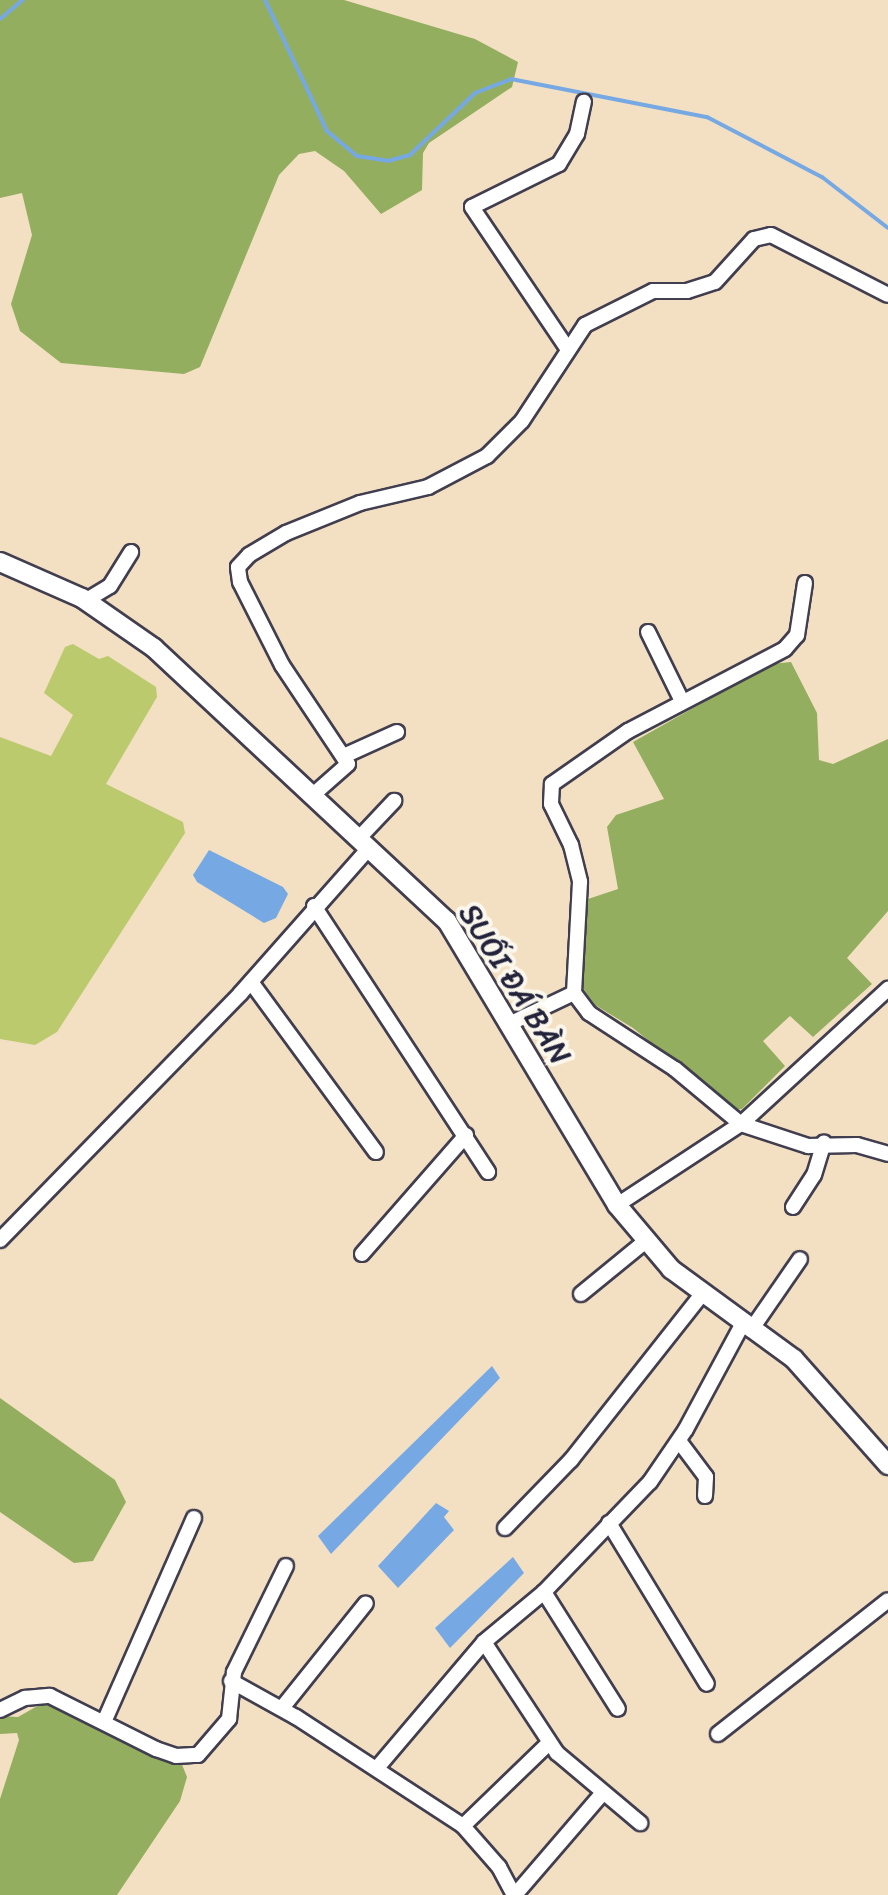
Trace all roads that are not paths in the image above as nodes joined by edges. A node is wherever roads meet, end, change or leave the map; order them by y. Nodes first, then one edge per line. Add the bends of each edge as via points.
1 (584, 102) dead end
2 (888, 295) edge
3 (567, 348) junction
4 (131, 552) dead end
5 (0, 562) edge
6 (805, 583) dead end
7 (85, 601) junction
8 (648, 632) dead end
9 (682, 701) junction
10 (397, 732) dead end
11 (346, 755) junction
12 (314, 794) junction
13 (394, 801) dead end
14 (365, 842) junction
15 (314, 906) junction
16 (251, 982) junction
17 (888, 989) edge
18 (574, 993) junction
19 (509, 1024) junction
20 (741, 1124) junction
21 (466, 1135) junction
22 (824, 1143) junction
23 (376, 1152) dead end
24 (888, 1154) edge
25 (488, 1172) dead end
26 (617, 1205) junction
27 (793, 1207) dead end
28 (0, 1240) edge
29 (647, 1240) junction
30 (362, 1254) dead end
31 (800, 1259) dead end
32 (703, 1293) junction
33 (581, 1294) dead end
34 (747, 1327) junction
35 (679, 1441) junction
36 (888, 1465) edge
37 (705, 1496) dead end
38 (194, 1518) dead end
39 (609, 1523) junction
40 (505, 1528) dead end
41 (286, 1566) dead end
42 (544, 1592) junction
43 (888, 1600) edge
44 (366, 1603) dead end
45 (484, 1642) junction
46 (231, 1681) junction
47 (707, 1684) dead end
48 (282, 1708) junction
49 (618, 1709) dead end
50 (0, 1710) edge
51 (104, 1722) junction
52 (718, 1734) dead end
53 (549, 1743) junction
54 (377, 1768) junction
55 (601, 1795) junction
56 (640, 1823) dead end
57 (463, 1826) junction
58 (514, 1895) edge

1 - 3 street via 577,134 559,164 472,207
2 - 3 street via 771,235 754,239 715,282 687,291 653,291 585,325
3 - 11 street via 522,421 487,456 428,487 360,503 286,533 238,567 240,582 282,665
4 - 7 street via 110,586
5 - 7 street, SUỐI ĐÁ BÀN
6 - 9 street via 793,642
7 - 12 street, SUỐI ĐÁ BÀN via 154,648
8 - 9 street
9 - 18 street via 628,731 549,790 580,882
10 - 11 street
11 - 12 street via 348,764 342,772
12 - 14 street, SUỐI ĐÁ BÀN
13 - 14 street
14 - 15 street
14 - 19 street, SUỐI ĐÁ BÀN via 447,921
15 - 16 street
15 - 21 street
16 - 23 street
16 - 28 street
17 - 20 street
18 - 19 street
18 - 20 street via 589,1013 675,1069
19 - 26 street, SUỐI ĐÁ BÀN
20 - 22 street via 808,1146
20 - 26 street
21 - 25 street
21 - 30 street
22 - 24 street
22 - 27 street via 814,1175
26 - 29 street, SUỐI ĐÁ BÀN
29 - 32 street, SUỐI ĐÁ BÀN via 671,1269
29 - 33 street
31 - 34 street
32 - 34 street, SUỐI ĐÁ BÀN
32 - 40 street via 571,1460
34 - 35 street
34 - 36 street, SUỐI ĐÁ BÀN via 794,1359
35 - 37 street via 706,1477
35 - 39 street via 650,1482
38 - 51 street
39 - 42 street
39 - 47 street
41 - 46 street
42 - 45 street
42 - 49 street
43 - 52 street
44 - 48 street
45 - 53 street
45 - 54 street
46 - 48 street
46 - 51 street via 229,1719 198,1755 176,1756 156,1749
48 - 54 street
50 - 51 street via 25,1698 50,1696
53 - 55 street
53 - 57 street
54 - 57 street
55 - 56 street
55 - 58 street
57 - 58 street via 499,1867

